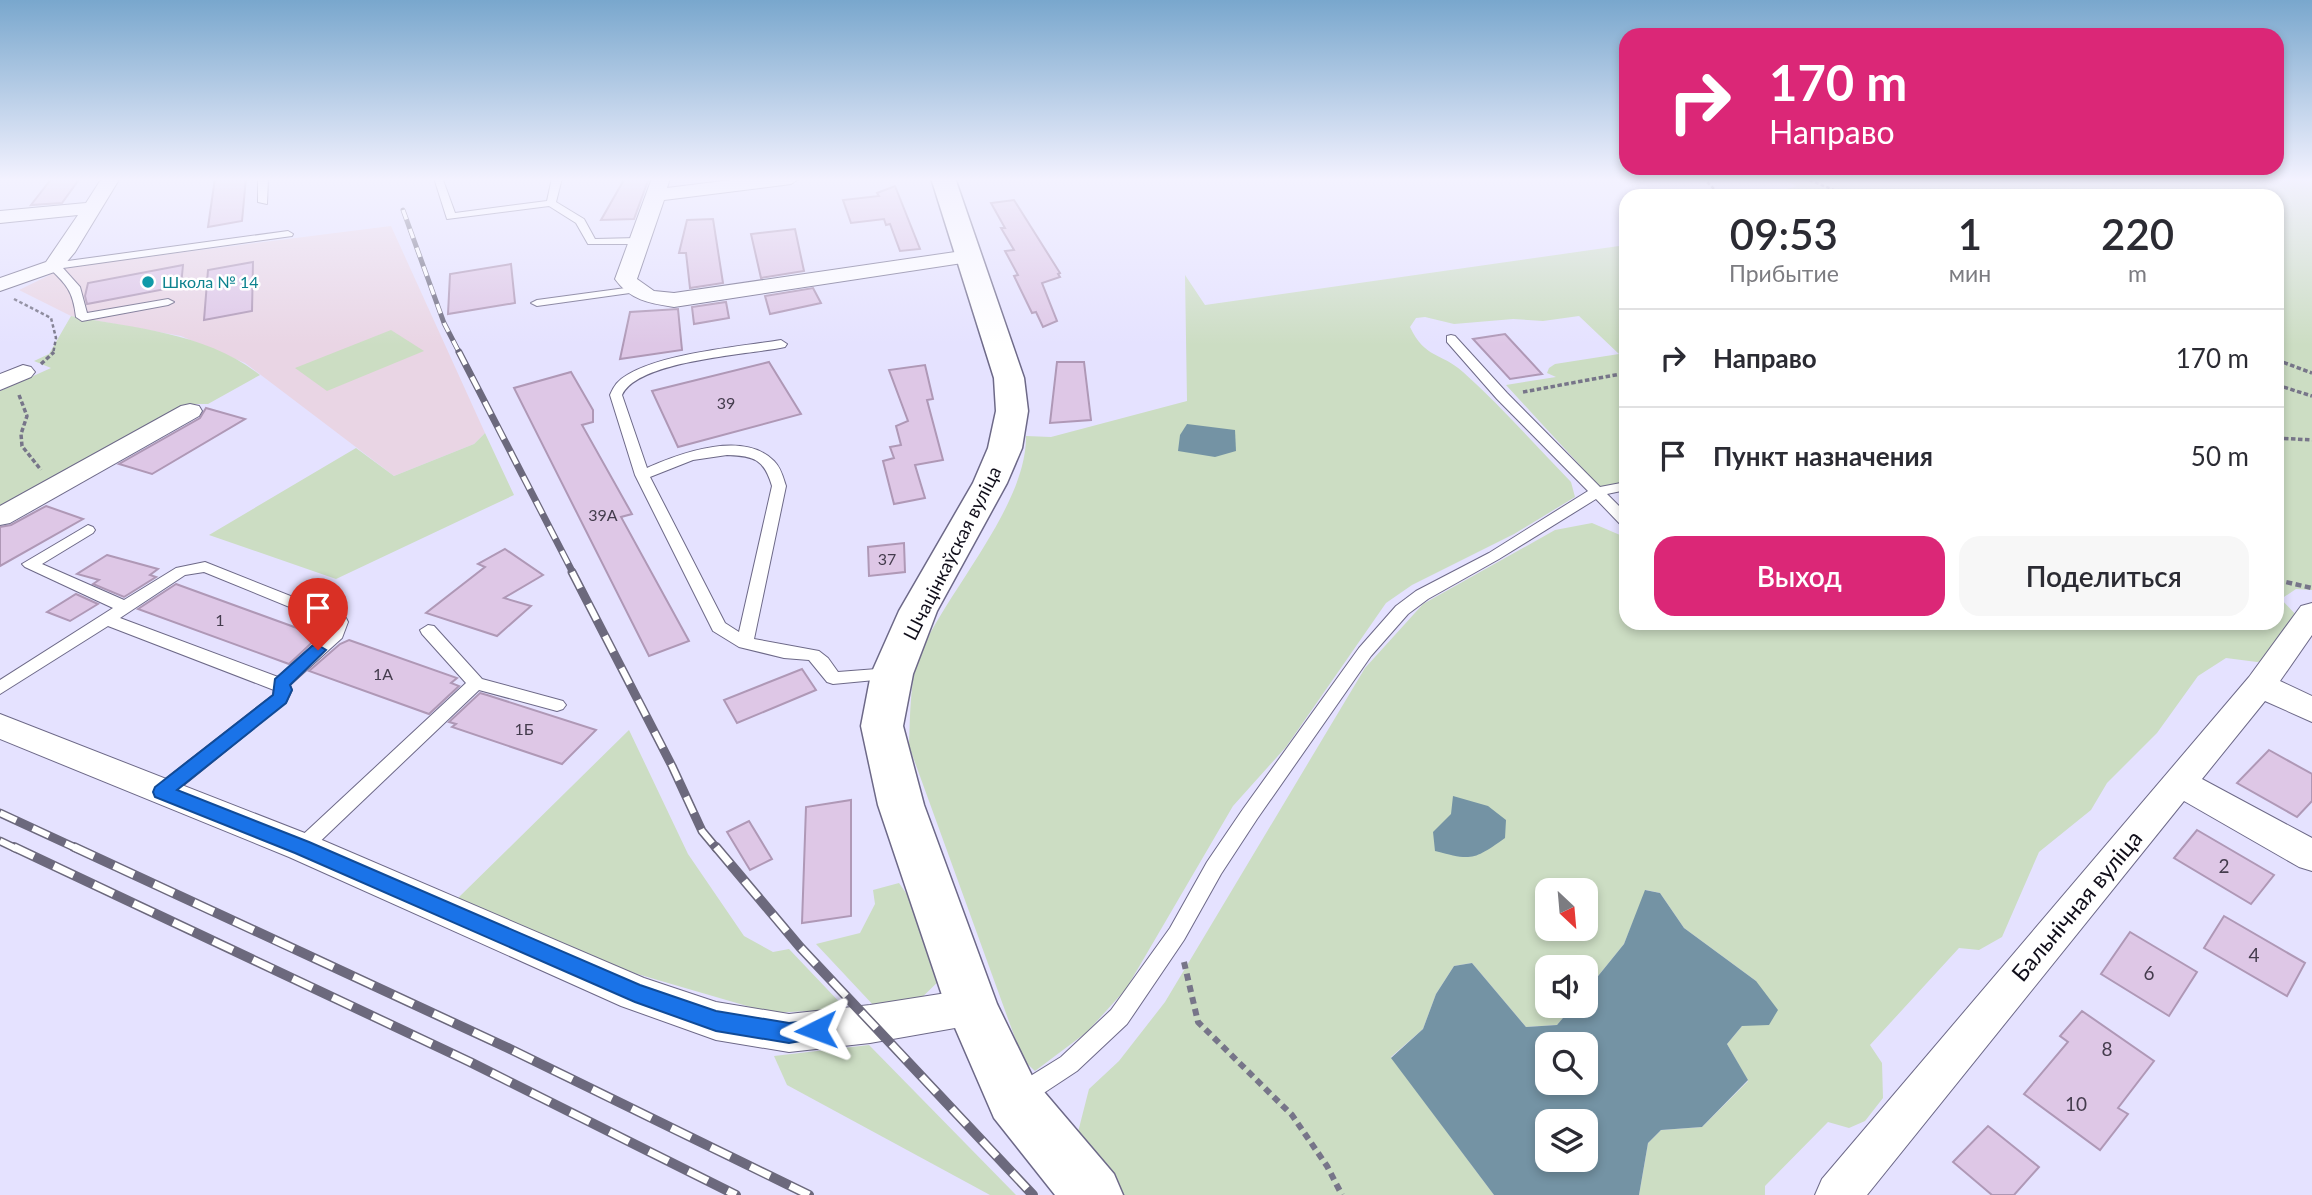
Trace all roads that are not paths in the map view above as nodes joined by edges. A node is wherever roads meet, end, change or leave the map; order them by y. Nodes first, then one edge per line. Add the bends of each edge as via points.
1 (75, 234) edge
2 (288, 234) dead end
3 (587, 234) edge
4 (640, 234) edge
5 (962, 234) edge
6 (637, 241) junction
7 (969, 256) junction
8 (53, 267) junction
9 (0, 285) edge
10 (633, 290) junction
11 (168, 302) dead end
12 (537, 303) dead end
13 (1451, 339) dead end
14 (781, 344) dead end
15 (23, 372) dead end
16 (0, 383) edge
17 (190, 411) dead end
18 (642, 475) junction
19 (1619, 487) edge
20 (1597, 492) junction
21 (1619, 515) edge
22 (0, 517) edge
23 (88, 530) dead end
24 (125, 607) junction
25 (2312, 613) edge
26 (106, 619) junction
27 (428, 630) dead end
28 (745, 643) junction
29 (892, 674) junction
30 (476, 682) junction
31 (281, 684) junction
32 (2260, 685) junction
33 (0, 688) edge
34 (556, 705) dead end
35 (2312, 710) edge
36 (0, 726) edge
37 (2179, 782) junction
38 (162, 792) junction
39 (302, 847) junction
40 (2312, 856) edge
41 (972, 1007) junction
42 (1014, 1099) junction
43 (1093, 1195) edge
44 (1838, 1195) edge

1 - 8 street
2 - 8 lane
3 - 6 lane via 592,242
4 - 6 street
5 - 7 street, Шчацінкаўская вуліца
6 - 10 street via 626,279
7 - 10 street via 674,299
7 - 29 street, Шчацінкаўская вуліца via 1009,378 1012,411 1005,448 990,483 918,611
8 - 9 street
8 - 11 lane via 70,279 80,297 82,317
10 - 12 lane
13 - 20 lane
14 - 18 lane via 688,360 621,383 616,395
15 - 16 street
17 - 22 street
18 - 28 lane via 719,627
18 - 28 lane via 665,463 728,450 755,454 772,466 779,485
19 - 20 lane
20 - 21 lane
20 - 42 lane via 1402,610 1365,652 1250,814 1177,934 1119,1017 1069,1064
23 - 24 lane via 30,564
24 - 26 lane
24 - 31 lane via 181,571 205,567 340,622 336,634
25 - 32 street, Бальнічная вуліца
26 - 31 lane
26 - 33 lane
27 - 30 lane
28 - 29 lane via 813,655 833,678
29 - 41 street, Шчацінкаўская вуліца via 883,726 901,805
30 - 34 lane
30 - 39 lane
31 - 38 lane via 280,698
32 - 35 street
32 - 37 street, Бальнічная вуліца
36 - 38 street
37 - 40 street
37 - 44 street, Бальнічная вуліца
38 - 39 street
39 - 41 street via 635,993 716,1021 789,1033
41 - 42 street, Шчацінкаўская вуліца
42 - 43 street, Шчацінкаўская вуліца

